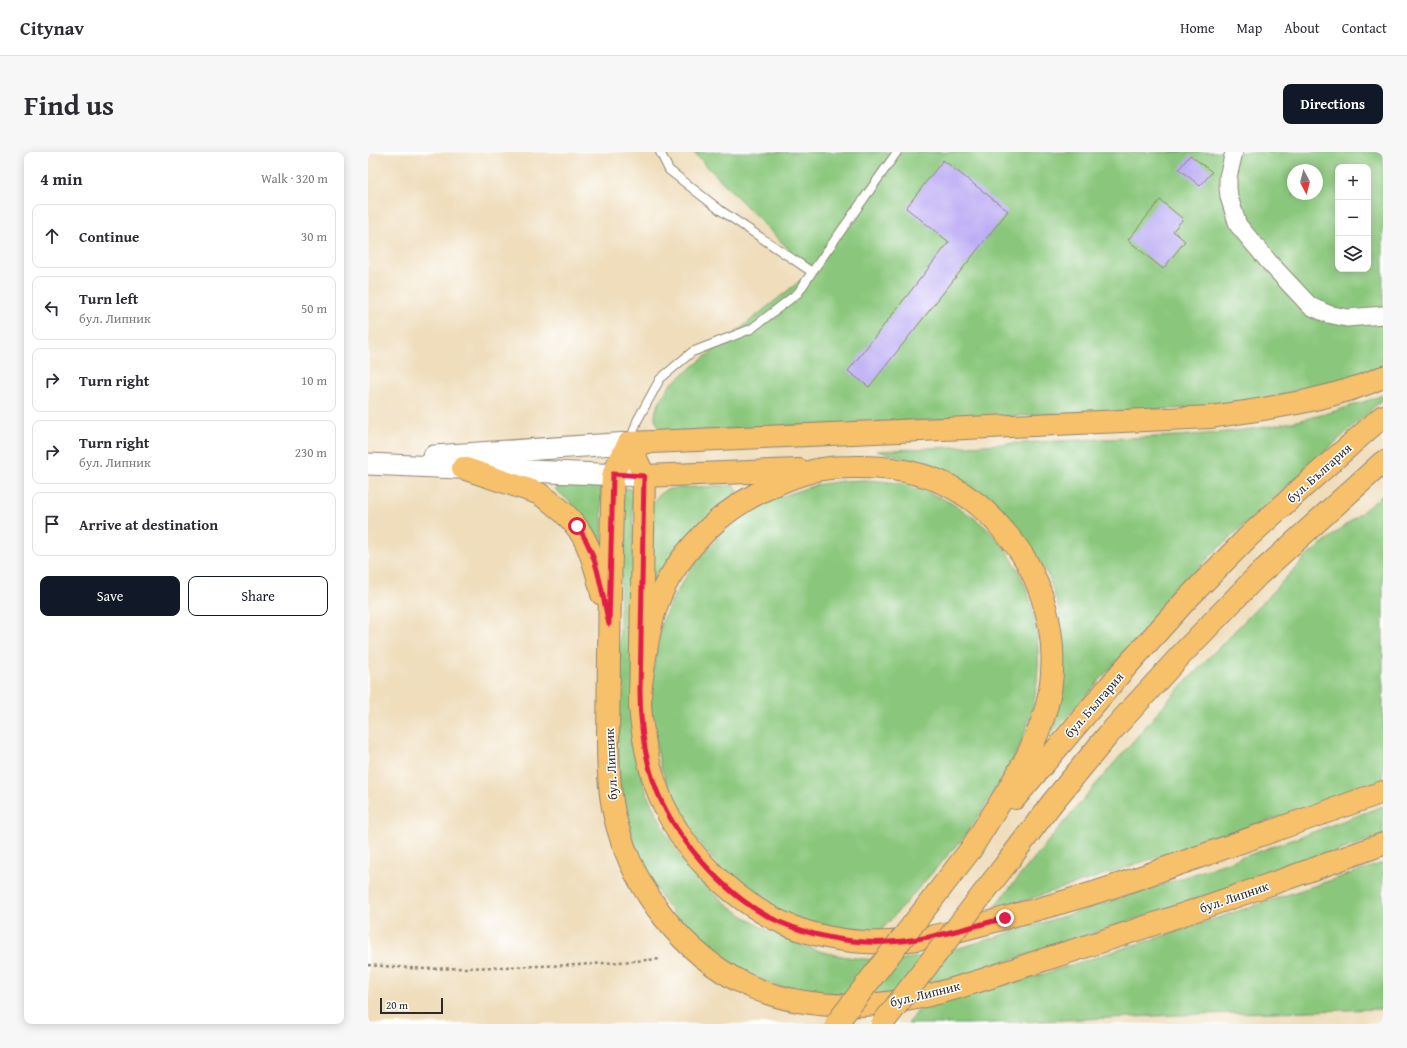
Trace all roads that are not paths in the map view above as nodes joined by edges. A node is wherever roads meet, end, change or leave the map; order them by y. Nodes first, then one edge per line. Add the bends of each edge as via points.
1 (660, 152) edge
2 (897, 152) edge
3 (1234, 152) edge
4 (812, 272) junction
5 (1383, 315) edge
6 (1383, 377) edge
7 (1383, 416) edge
8 (629, 443) junction
9 (368, 460) edge
10 (1383, 462) edge
11 (368, 464) edge
12 (463, 468) junction
13 (823, 469) junction
14 (613, 474) junction
15 (644, 476) junction
16 (609, 624) junction
17 (640, 691) junction
18 (1383, 792) edge
19 (1383, 844) edge
20 (971, 849) junction
21 (836, 1024) edge
22 (882, 1024) edge

1 - 4 lane via 669,170 720,210
2 - 4 lane
3 - 5 street via 1228,188 1238,225 1310,306 1328,314 1347,318
4 - 8 lane via 798,293 751,329 692,352 660,379 637,421
6 - 8 main road via 1336,394 1283,406 1211,417
7 - 20 main road, бул. България via 1248,537 1186,600
8 - 9 street
8 - 14 main road
8 - 15 main road
10 - 22 main road, bridge via 1258,576 1181,655 1104,740 1052,803
11 - 12 street
12 - 14 street
12 - 16 main road via 538,493 570,518 584,536 592,554
13 - 15 main road
13 - 17 main road via 766,488 748,498 717,521 678,563 657,603 650,627
13 - 20 main road via 887,468 924,475 956,490 985,511 1010,537 1023,553 1039,587 1048,619 1052,656 1052,676 1046,706 1025,760
14 - 15 street
14 - 16 main road, бул. Липник
15 - 17 main road
16 - 19 main road, бул. Липник via 610,794 625,850 649,896 686,942 729,976 746,985 779,996 839,1006 910,1000 1118,936
17 - 18 main road via 641,726 654,784 685,842 700,860 733,892 770,917 812,933 848,940 886,942 917,939 1081,897
20 - 21 main road, бул. България, bridge

